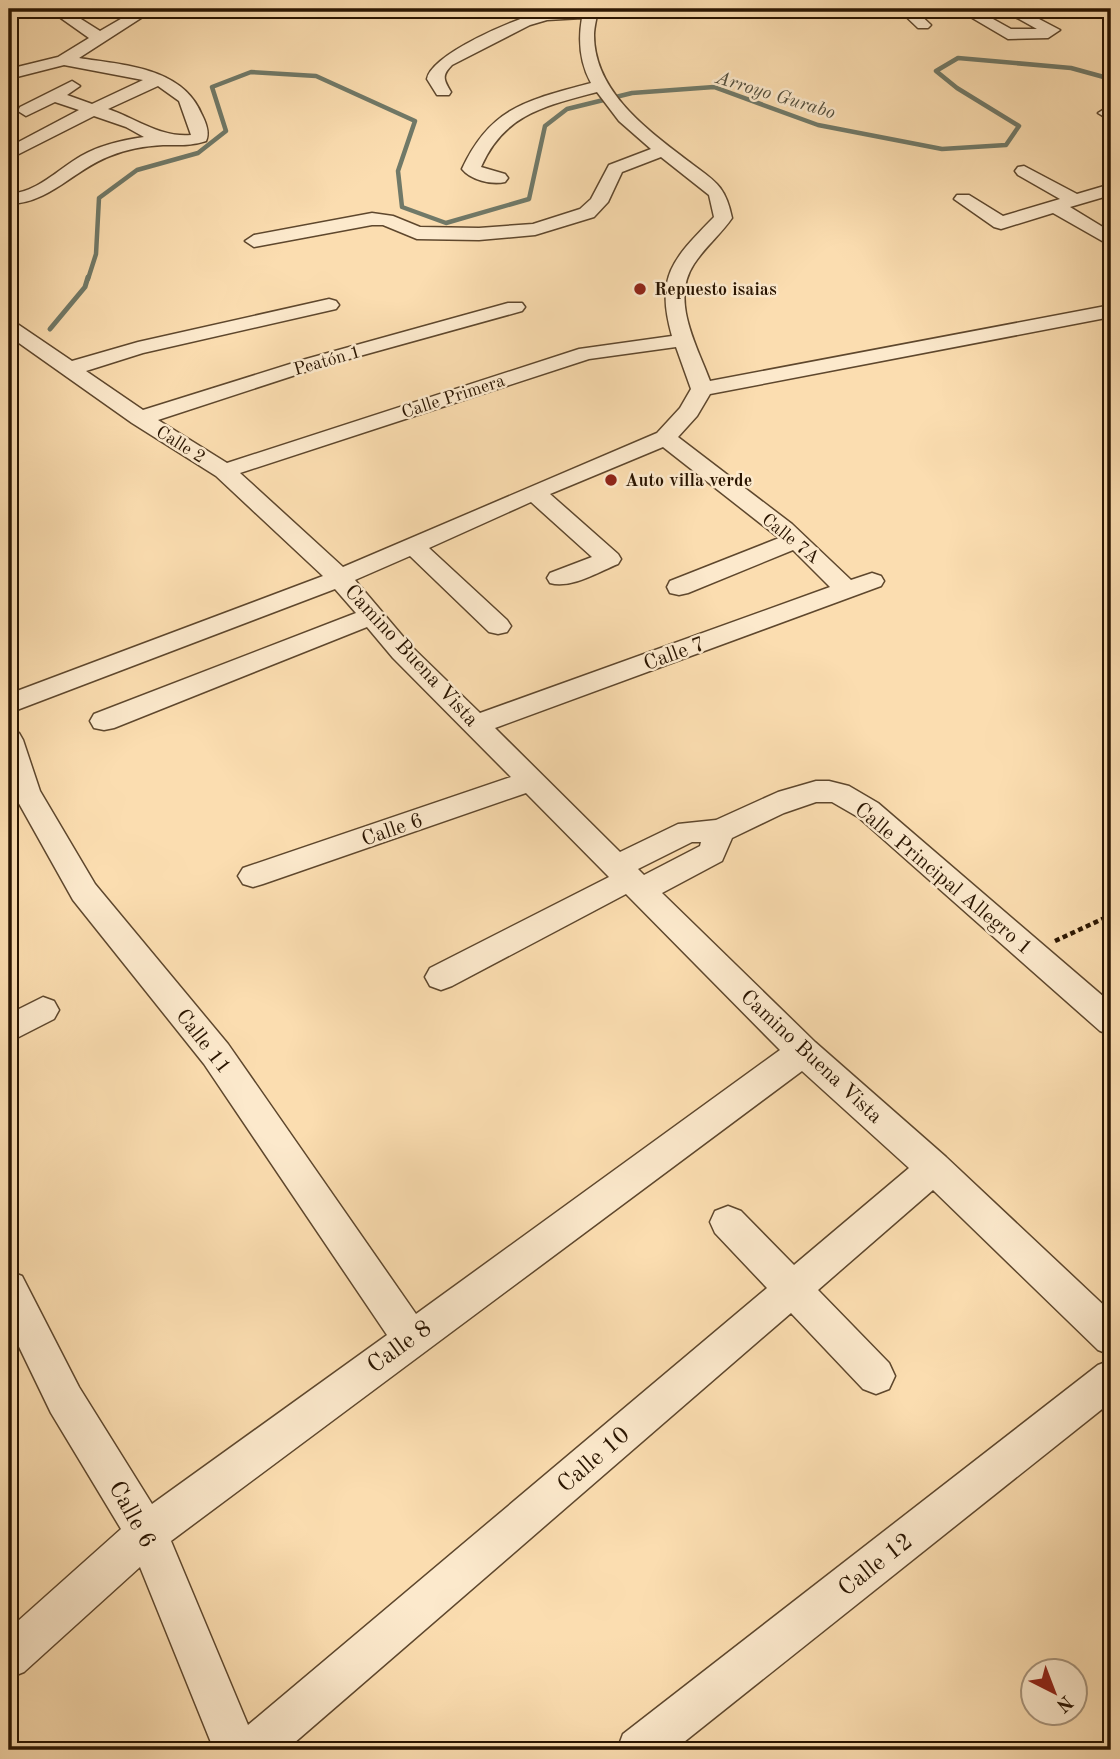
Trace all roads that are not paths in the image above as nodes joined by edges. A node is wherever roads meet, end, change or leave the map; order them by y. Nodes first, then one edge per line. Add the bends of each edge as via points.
1 (55, 9) edge
2 (148, 9) edge
3 (906, 9) edge
4 (965, 9) edge
5 (1009, 9) edge
6 (1099, 9) edge
7 (589, 15) edge
8 (1111, 15) edge
9 (923, 25) dead end
10 (516, 36) dead end
11 (100, 38) junction
12 (64, 60) junction
13 (104, 68) junction
14 (9, 74) edge
15 (157, 80) junction
16 (601, 88) junction
17 (443, 92) dead end
18 (53, 96) junction
19 (92, 110) junction
20 (26, 111) dead end
21 (163, 140) junction
22 (663, 150) junction
23 (9, 154) edge
24 (1024, 171) dead end
25 (499, 178) dead end
26 (1111, 189) edge
27 (9, 199) edge
28 (963, 199) dead end
29 (1075, 200) junction
30 (1055, 206) junction
31 (1111, 240) edge
32 (254, 241) dead end
33 (329, 305) dead end
34 (515, 307) dead end
35 (1111, 311) edge
36 (9, 327) edge
37 (686, 340) junction
38 (70, 369) junction
39 (702, 389) junction
40 (140, 418) junction
41 (665, 438) junction
42 (224, 471) junction
43 (534, 492) junction
44 (795, 540) junction
45 (412, 545) junction
46 (340, 578) junction
47 (559, 578) dead end
48 (872, 581) dead end
49 (679, 587) dead end
50 (846, 590) junction
51 (372, 616) junction
52 (498, 626) dead end
53 (9, 704) edge
54 (104, 721) dead end
55 (475, 724) junction
56 (9, 740) edge
57 (531, 781) junction
58 (253, 876) dead end
59 (629, 878) junction
60 (441, 977) dead end
61 (43, 1010) dead end
62 (1111, 1022) edge
63 (9, 1029) edge
64 (803, 1052) junction
65 (934, 1168) junction
66 (728, 1222) dead end
67 (9, 1288) edge
68 (792, 1289) junction
69 (411, 1338) junction
70 (1111, 1338) edge
71 (876, 1376) dead end
72 (1111, 1378) edge
73 (147, 1533) junction
74 (9, 1657) edge
75 (236, 1750) edge
76 (251, 1750) edge
77 (639, 1750) edge

1 - 11 street
2 - 11 street
3 - 9 street
4 - 5 street via 1008,34 1052,30
6 - 8 street
7 - 10 street
7 - 16 street via 587,58
7 - 17 street via 546,16 525,22 457,56 436,72
11 - 12 street
12 - 13 street
12 - 14 street
13 - 15 street
13 - 18 street
15 - 19 street
15 - 21 street via 181,93 200,135 192,141
16 - 22 street
16 - 25 street via 530,106 501,121 471,169
18 - 19 street
18 - 20 street
19 - 21 street via 132,123
19 - 23 street
21 - 27 street via 101,152 34,195
22 - 32 street via 615,169 599,202 587,213 535,229 417,233 372,219
22 - 37 street via 717,193 723,218 701,241 675,282 677,315
24 - 29 street
26 - 29 street
28 - 30 street via 1000,223
29 - 30 street
30 - 31 street
33 - 38 street via 138,348
34 - 40 street, Peatón 1 via 313,363
35 - 39 street
36 - 38 street, Calle 2
37 - 39 street
37 - 42 street, Calle Primera via 586,353
38 - 40 street, Calle 2
39 - 41 street, Camino Buena Vista
40 - 42 street, Calle 2
41 - 43 street, Camino Buena Vista
41 - 44 street, Calle 7A
42 - 46 street, Calle 2
43 - 45 street, Camino Buena Vista
43 - 47 street via 609,559
44 - 49 street
44 - 50 street, Calle 7A
45 - 46 street, Camino Buena Vista
45 - 52 street
46 - 51 street, Camino Buena Vista
46 - 53 street
48 - 50 street, Calle 7
50 - 55 street, Calle 7
51 - 54 street
51 - 55 street, Camino Buena Vista
55 - 57 street, Camino Buena Vista
56 - 69 street, Calle 11 via 26,791 84,892 216,1054
57 - 58 street, Calle 6
57 - 59 street, Camino Buena Vista
59 - 60 street, Calle Principal Allegro 1
59 - 62 street, Calle Principal Allegro 1 via 688,832 720,831 806,793 831,791 868,810
59 - 64 street, Camino Buena Vista
61 - 63 street
64 - 65 street, Camino Buena Vista
64 - 69 street, Calle 8
65 - 68 street, Calle 10
65 - 70 street, Camino Buena Vista
66 - 68 street
67 - 73 street, Calle 6 via 65,1400
68 - 71 street
68 - 76 street, Calle 10
69 - 73 street, Calle 8
72 - 77 street, Calle 12
73 - 74 street, Calle 8
73 - 75 street, Calle 6

